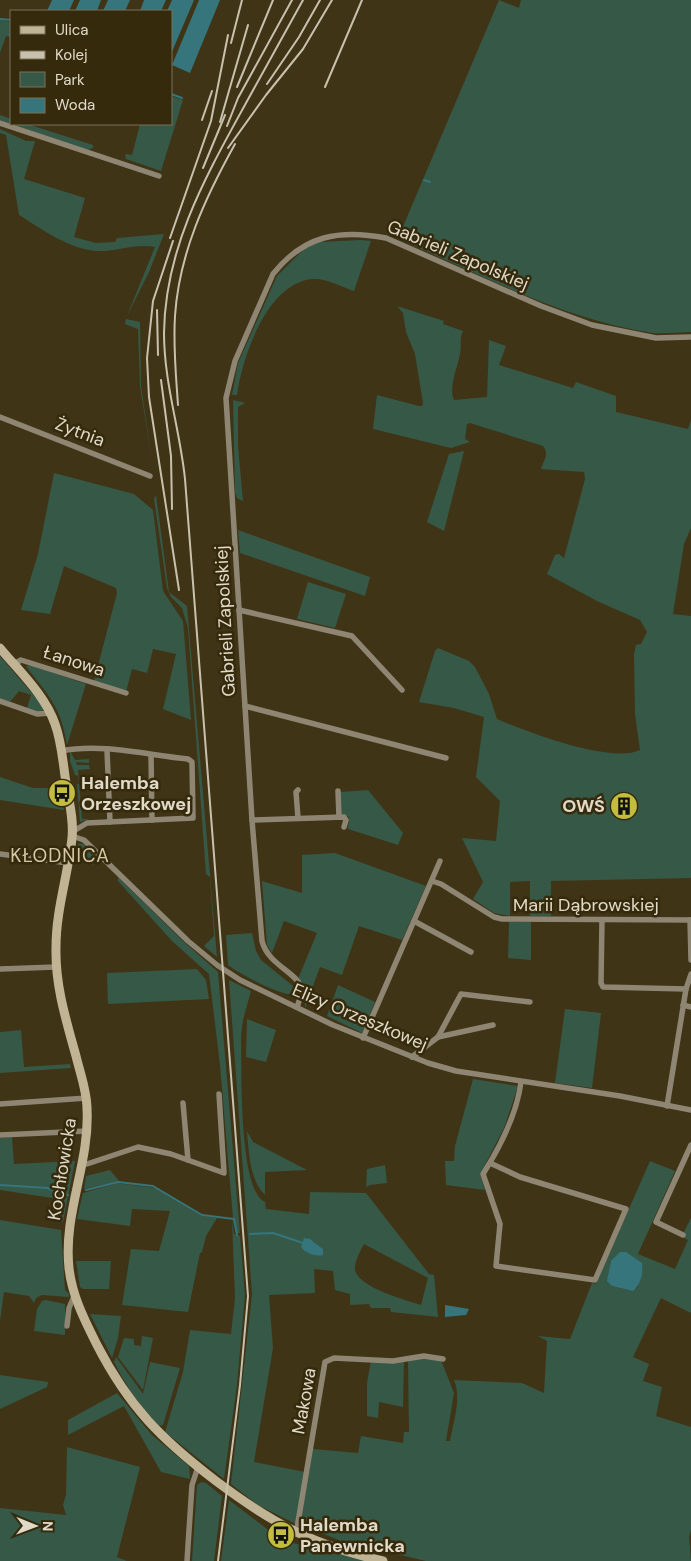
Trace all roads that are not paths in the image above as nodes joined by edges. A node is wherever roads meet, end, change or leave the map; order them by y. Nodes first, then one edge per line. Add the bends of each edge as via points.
1 (0, 123) edge
2 (159, 176) dead end
3 (691, 337) edge
4 (0, 417) edge
5 (150, 476) dead end
6 (239, 610) junction
7 (0, 648) edge
8 (14, 664) junction
9 (402, 690) dead end
10 (126, 693) dead end
11 (0, 701) edge
12 (245, 706) junction
13 (51, 713) junction
14 (107, 750) junction
15 (61, 751) junction
16 (150, 755) junction
17 (446, 758) dead end
18 (298, 790) dead end
19 (338, 792) dead end
20 (339, 817) junction
21 (298, 818) junction
22 (152, 820) junction
23 (252, 820) junction
24 (110, 822) junction
25 (344, 828) dead end
26 (72, 834) junction
27 (0, 854) edge
28 (440, 861) dead end
29 (68, 863) junction
30 (432, 881) junction
31 (602, 920) junction
32 (691, 920) edge
33 (414, 921) junction
34 (471, 952) dead end
35 (691, 960) edge
36 (56, 967) junction
37 (0, 970) edge
38 (691, 974) edge
39 (686, 989) junction
40 (530, 1002) dead end
41 (683, 1005) junction
42 (297, 1007) junction
43 (691, 1007) edge
44 (493, 1025) dead end
45 (438, 1037) junction
46 (363, 1038) junction
47 (412, 1057) junction
48 (521, 1082) junction
49 (219, 1094) dead end
50 (86, 1098) junction
51 (183, 1103) dead end
52 (0, 1104) edge
53 (667, 1106) junction
54 (691, 1110) edge
55 (87, 1131) junction
56 (0, 1136) edge
57 (691, 1145) edge
58 (188, 1160) junction
59 (82, 1163) junction
60 (490, 1163) junction
61 (683, 1235) dead end
62 (75, 1294) junction
63 (67, 1326) dead end
64 (443, 1360) dead end
65 (198, 1468) junction
66 (296, 1534) junction
67 (187, 1561) edge
68 (383, 1561) edge

1 - 2 street
3 - 6 street, Gabrieli Zapolskiej via 656,338 592,325 540,306 386,238 361,233 336,235 304,246 281,264 265,290 235,361 226,398
4 - 5 street, Żytnia
6 - 9 street via 352,636
6 - 12 street, Gabrieli Zapolskiej
7 - 8 street, Kochłowicka
8 - 10 street, Łanowa via 21,660
8 - 13 street, Kochłowicka
11 - 13 street via 37,714
12 - 17 street, Gabrieli Zapolskiej
12 - 23 street, Gabrieli Zapolskiej
13 - 15 street, Kochłowicka
14 - 15 street via 76,748
14 - 16 street
14 - 24 street
15 - 26 street, Kochłowicka
16 - 22 street
16 - 22 street via 191,760 194,815 190,819
18 - 21 street
19 - 20 street
20 - 21 street
20 - 25 street via 346,818
21 - 23 street
22 - 24 street
23 - 42 street, Gabrieli Zapolskiej via 262,941 268,956 299,984 301,995
24 - 26 street via 87,823
26 - 29 street, Kochłowicka
26 - 42 street, Elizy Orzeszkowej via 84,840 202,952 240,980
27 - 29 street
28 - 30 street
29 - 36 street, Kochłowicka via 57,926
30 - 31 street, Marii Dąbrowskiej via 502,919
30 - 33 street
31 - 32 street, Marii Dąbrowskiej
31 - 39 street via 603,987
32 - 35 street
33 - 34 street
33 - 46 street
36 - 37 street
36 - 50 street, Kochłowicka
38 - 39 street
39 - 41 street
40 - 45 street via 461,994
41 - 43 street
41 - 53 street
42 - 46 street, Elizy Orzeszkowej
44 - 45 street
45 - 47 street
46 - 47 street, Elizy Orzeszkowej
47 - 48 street, Elizy Orzeszkowej via 456,1071
48 - 53 street, Elizy Orzeszkowej
48 - 60 street via 516,1104
49 - 58 street via 224,1173
50 - 52 street
50 - 55 street, Kochłowicka
51 - 58 street
53 - 54 street, Elizy Orzeszkowej
55 - 56 street
55 - 59 street, Kochłowicka
57 - 61 street via 656,1222
58 - 59 street via 138,1147
59 - 62 street, Kochłowicka via 68,1238
60 - 60 street via 520,1177 626,1209 595,1280 496,1266 500,1224 483,1174
62 - 63 street via 68,1308
62 - 65 street, Kochłowicka via 98,1347 130,1400 162,1437
64 - 66 street, Makowa via 424,1356 392,1361 334,1358 325,1362
65 - 66 street, Kochłowicka via 243,1502
65 - 67 street via 192,1485
66 - 68 street, Kochłowicka via 337,1550

